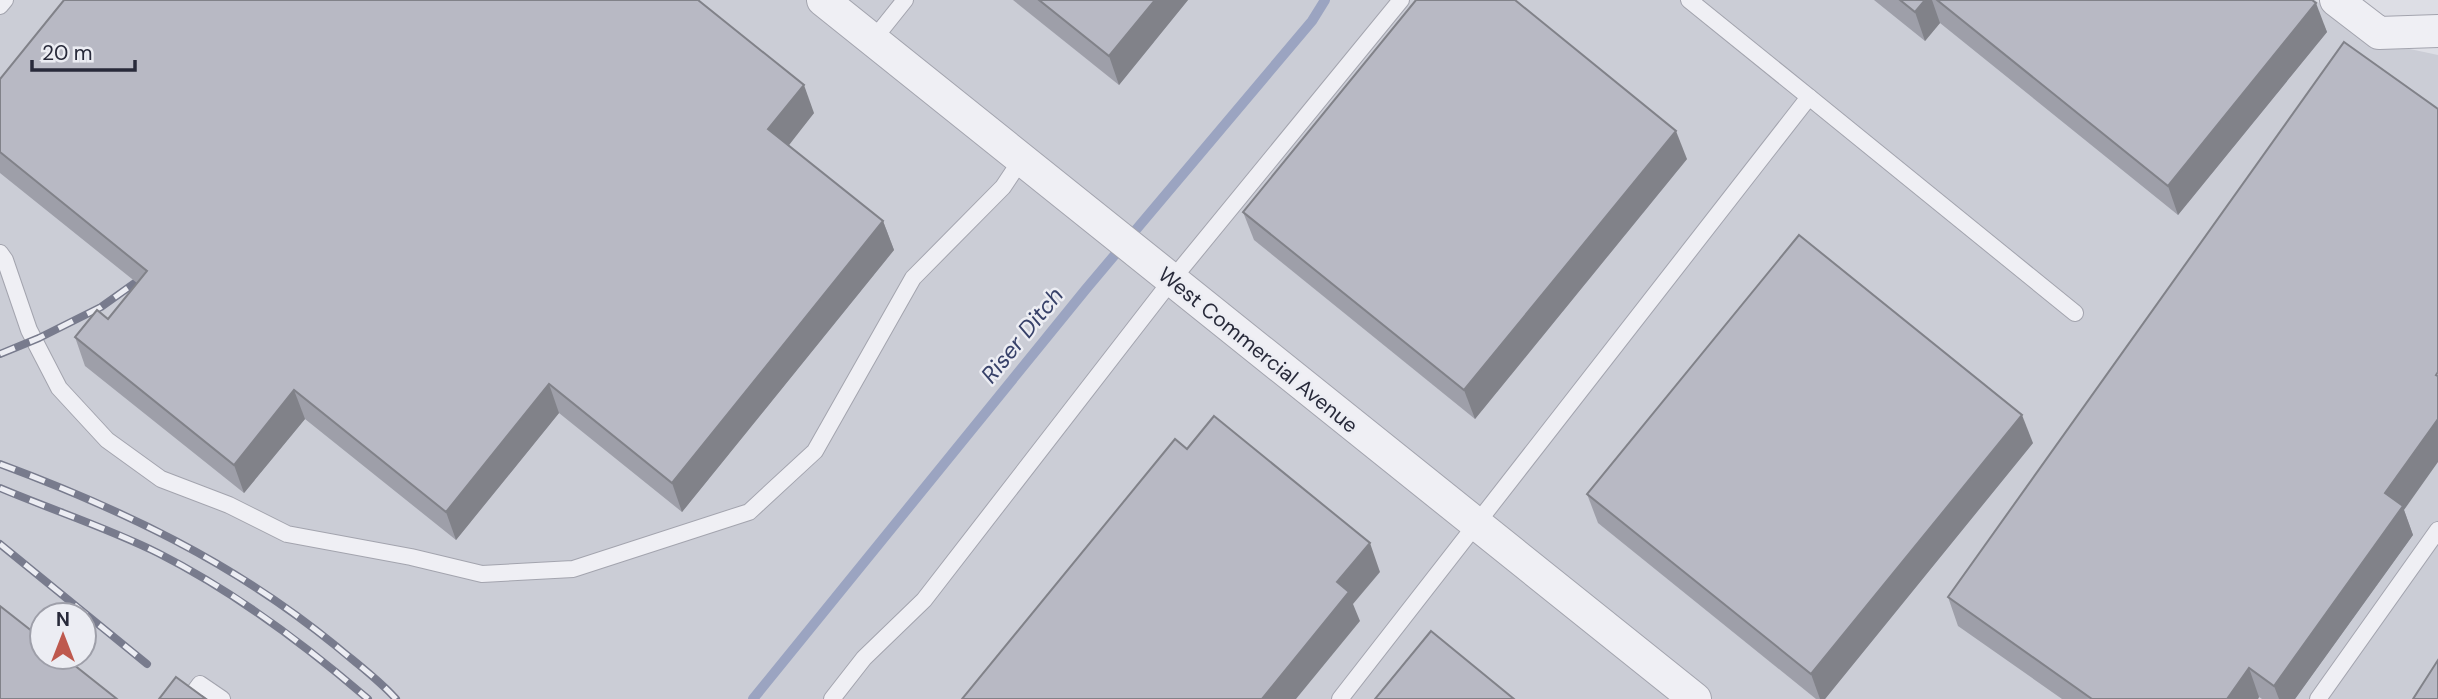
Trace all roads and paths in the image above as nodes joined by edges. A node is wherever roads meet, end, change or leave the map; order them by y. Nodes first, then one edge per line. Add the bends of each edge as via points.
1 (5, 0) edge
2 (823, 0) edge
3 (905, 0) edge
4 (1401, 0) edge
5 (1689, 0) edge
6 (2336, 0) edge
7 (0, 6) edge
8 (2438, 31) edge
9 (873, 40) junction
10 (1809, 97) junction
11 (1021, 160) junction
12 (0, 253) edge
13 (1171, 281) junction
14 (2075, 313) dead end
15 (1477, 525) junction
16 (2438, 530) edge
17 (188, 699) edge
18 (222, 699) edge
19 (832, 699) edge
20 (1340, 699) edge
21 (1695, 699) edge
22 (2318, 699) edge

1 - 7 lane
2 - 9 street, West Commercial Avenue
3 - 9 lane
4 - 13 lane
5 - 10 lane
6 - 8 street via 2379,33
9 - 11 street, West Commercial Avenue
10 - 14 lane
10 - 15 lane
11 - 12 lane via 1003,187 912,278 806,460 749,512 573,569 482,574 287,534 161,479 107,440 60,388 29,330
11 - 13 street, West Commercial Avenue
13 - 15 street, West Commercial Avenue
13 - 19 lane via 924,600 864,658
15 - 20 lane
15 - 21 street, West Commercial Avenue
16 - 22 lane
17 - 18 lane via 201,684

